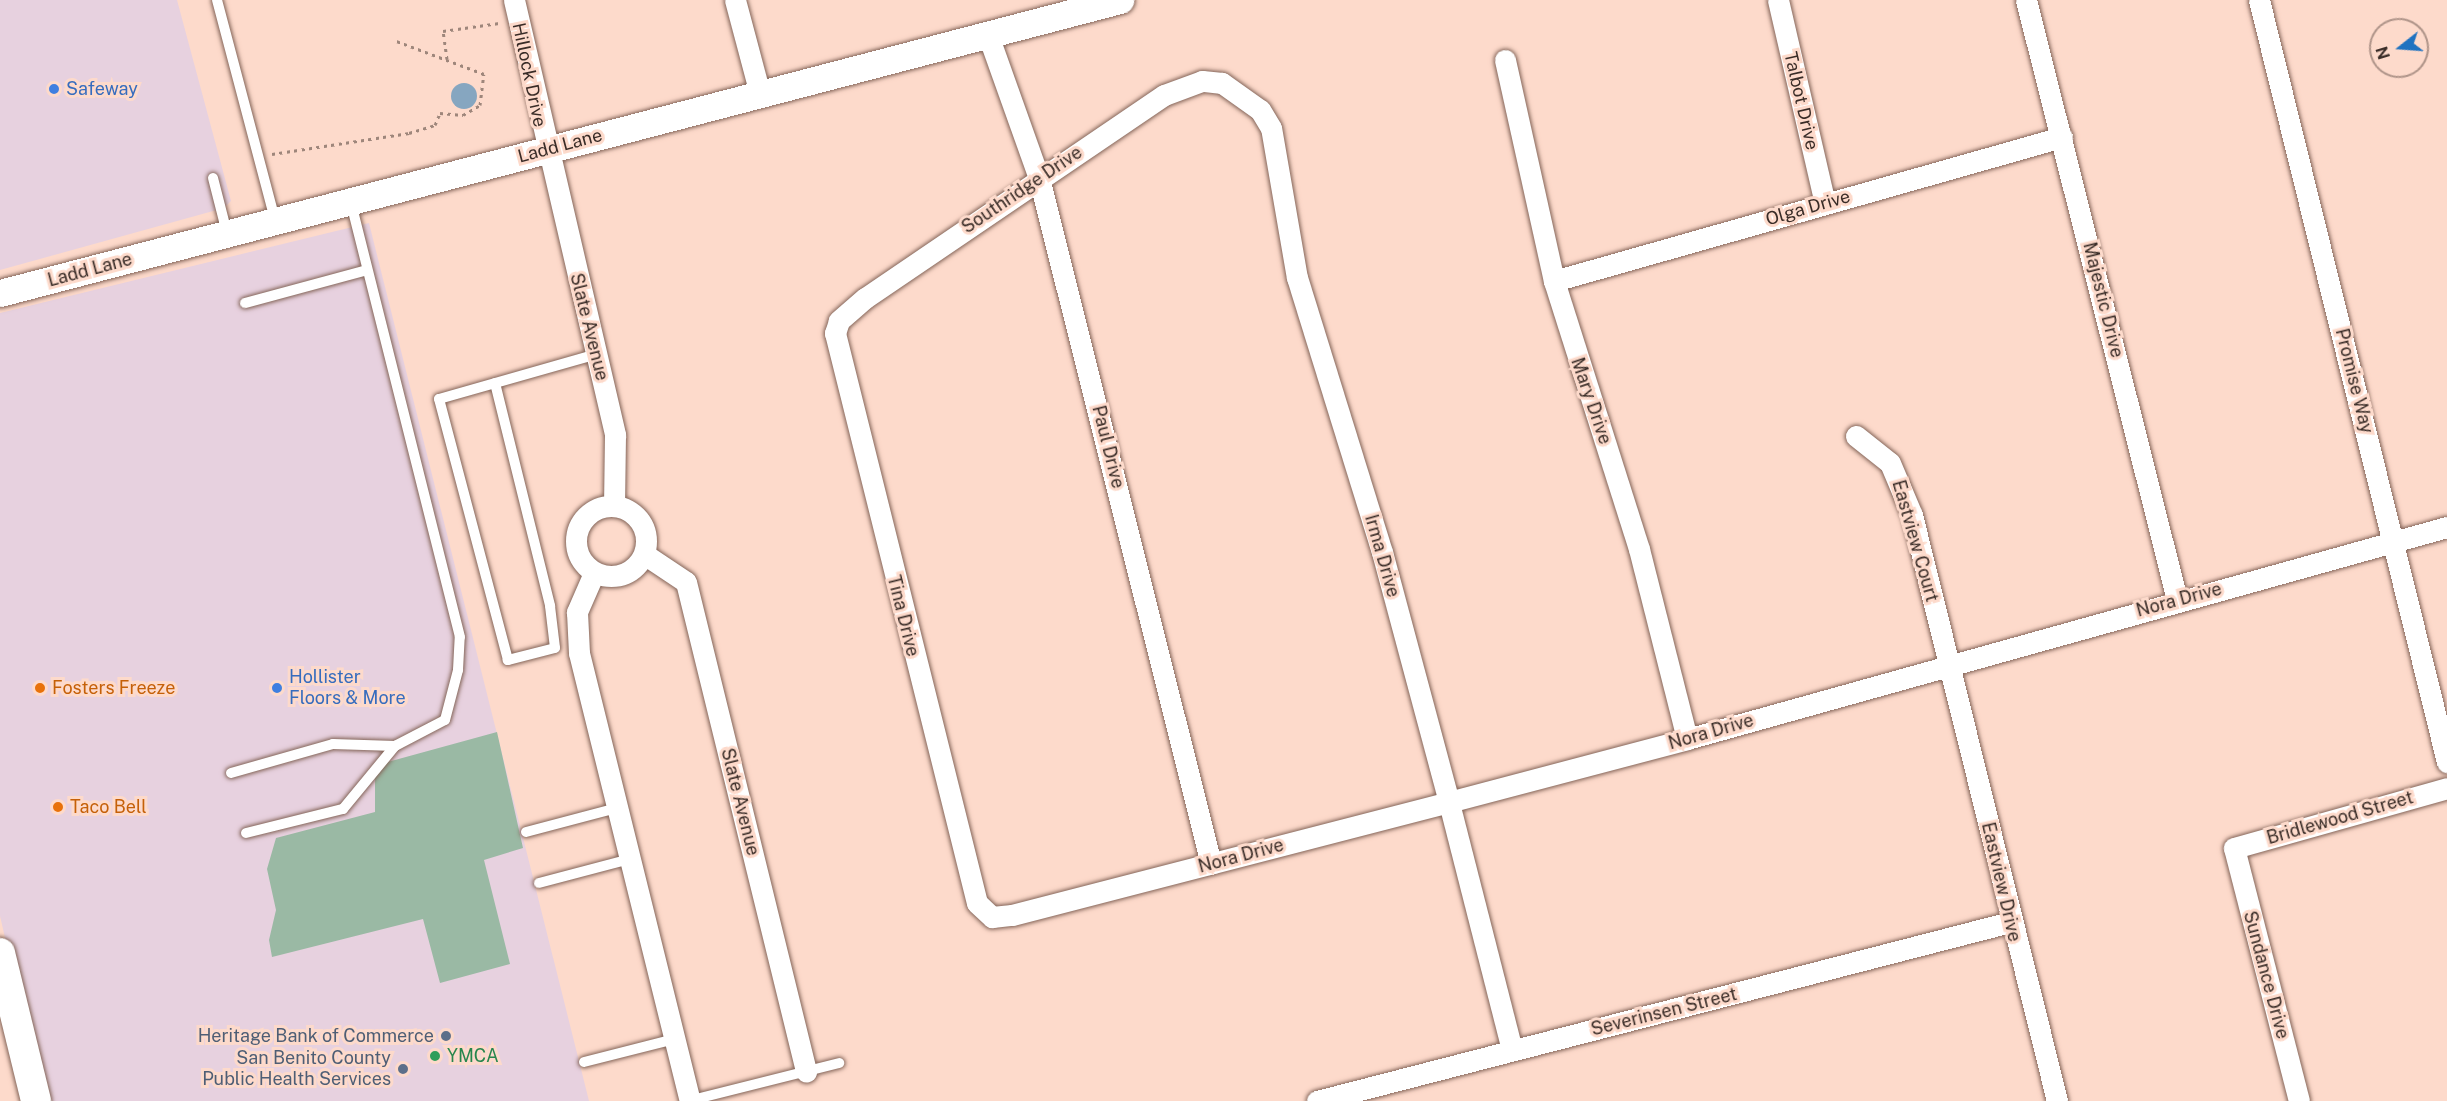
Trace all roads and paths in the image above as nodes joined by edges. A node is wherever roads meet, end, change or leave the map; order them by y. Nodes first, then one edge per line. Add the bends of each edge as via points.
1 (217, 0) edge
2 (735, 0) edge
3 (1120, 0) edge
4 (1778, 0) edge
5 (2026, 0) edge
6 (2259, 0) edge
7 (516, 9) edge
8 (988, 35) junction
9 (396, 41) dead end
10 (447, 59) junction
11 (1505, 60) dead end
12 (1222, 83) joint
13 (760, 94) junction
14 (2062, 137) junction
15 (545, 150) junction
16 (271, 154) dead end
17 (213, 178) dead end
18 (1039, 178) junction
19 (350, 201) junction
20 (1825, 203) junction
21 (275, 221) junction
22 (227, 234) junction
23 (367, 270) junction
24 (1554, 281) junction
25 (0, 293) edge
26 (246, 303) dead end
27 (836, 327) joint
28 (597, 354) junction
29 (495, 383) junction
30 (1856, 436) dead end
31 (614, 506) junction
32 (2447, 527) edge
33 (2394, 542) junction
34 (644, 554) junction
35 (594, 573) junction
36 (2177, 600) junction
37 (1948, 663) junction
38 (1688, 739) junction
39 (395, 746) junction
40 (2447, 762) edge
41 (231, 773) dead end
42 (2447, 788) edge
43 (1449, 802) junction
44 (617, 808) junction
45 (526, 832) dead end
46 (246, 833) dead end
47 (2234, 848) joint
48 (630, 859) junction
49 (1211, 864) junction
50 (539, 883) dead end
51 (977, 903) joint
52 (2010, 922) junction
53 (0, 953) edge
54 (675, 1039) junction
55 (1512, 1050) junction
56 (584, 1062) dead end
57 (839, 1063) dead end
58 (806, 1071) junction
59 (36, 1101) edge
60 (688, 1101) edge
61 (1317, 1101) edge
62 (2057, 1101) edge
63 (2299, 1101) edge

1 - 21 lane
2 - 13 street
3 - 8 street, Ladd Lane
4 - 20 street, Talbot Drive
5 - 14 street, Majestic Drive
6 - 33 street, Promise Way
7 - 10 path via 443,31
7 - 15 street, Hillock Drive
8 - 13 street, Ladd Lane
8 - 18 street, Paul Drive
9 - 10 path
10 - 16 path via 484,74 480,105 463,115 440,113 435,125 408,133
11 - 24 street, Mary Drive
12 - 18 street, Southridge Drive via 1202,81 1164,95
12 - 43 street, Irma Drive via 1260,110 1271,128 1303,300 1382,552
13 - 15 street, Ladd Lane
14 - 20 street, Olga Drive
14 - 36 street, Majestic Drive
15 - 19 street, Ladd Lane
15 - 28 street, Slate Avenue
17 - 22 lane
18 - 27 street, Southridge Drive via 865,298
18 - 49 street, Paul Drive
19 - 21 street, Ladd Lane
19 - 23 lane
20 - 24 street, Olga Drive
21 - 22 street, Ladd Lane
22 - 25 street, Ladd Lane
23 - 26 lane
23 - 39 lane via 460,637 458,670 446,720
24 - 38 street, Mary Drive via 1639,549
27 - 51 street, Tina Drive via 841,365
28 - 29 lane
28 - 31 street, Slate Avenue via 615,435
29 - 29 lane via 439,399 508,660 555,648 550,606
30 - 37 street, Eastview Court via 1890,463 1901,482
31 - 34 street via 641,522
31 - 35 street via 590,512 577,531 578,555
32 - 33 street, Nora Drive
33 - 36 street, Nora Drive
33 - 40 street, Promise Way
34 - 35 street via 618,576
34 - 58 street, Slate Avenue via 676,572 688,589
35 - 44 street via 577,612 579,653
36 - 37 street, Nora Drive
37 - 38 street, Nora Drive
37 - 52 street, Eastview Drive
38 - 43 street, Nora Drive
39 - 41 lane via 333,744
39 - 46 lane via 344,809
42 - 47 street, Bridlewood Street
43 - 49 street, Nora Drive
43 - 55 street, Irma Drive
44 - 45 lane
44 - 48 street
47 - 63 street, Sundance Drive
48 - 50 lane
48 - 54 street
49 - 51 street, Nora Drive via 1002,917 992,917
52 - 55 street, Severinsen Street
52 - 62 street, Eastview Drive
53 - 59 main road
54 - 56 lane
54 - 60 street
55 - 61 street, Severinsen Street
57 - 58 lane
58 - 60 lane

